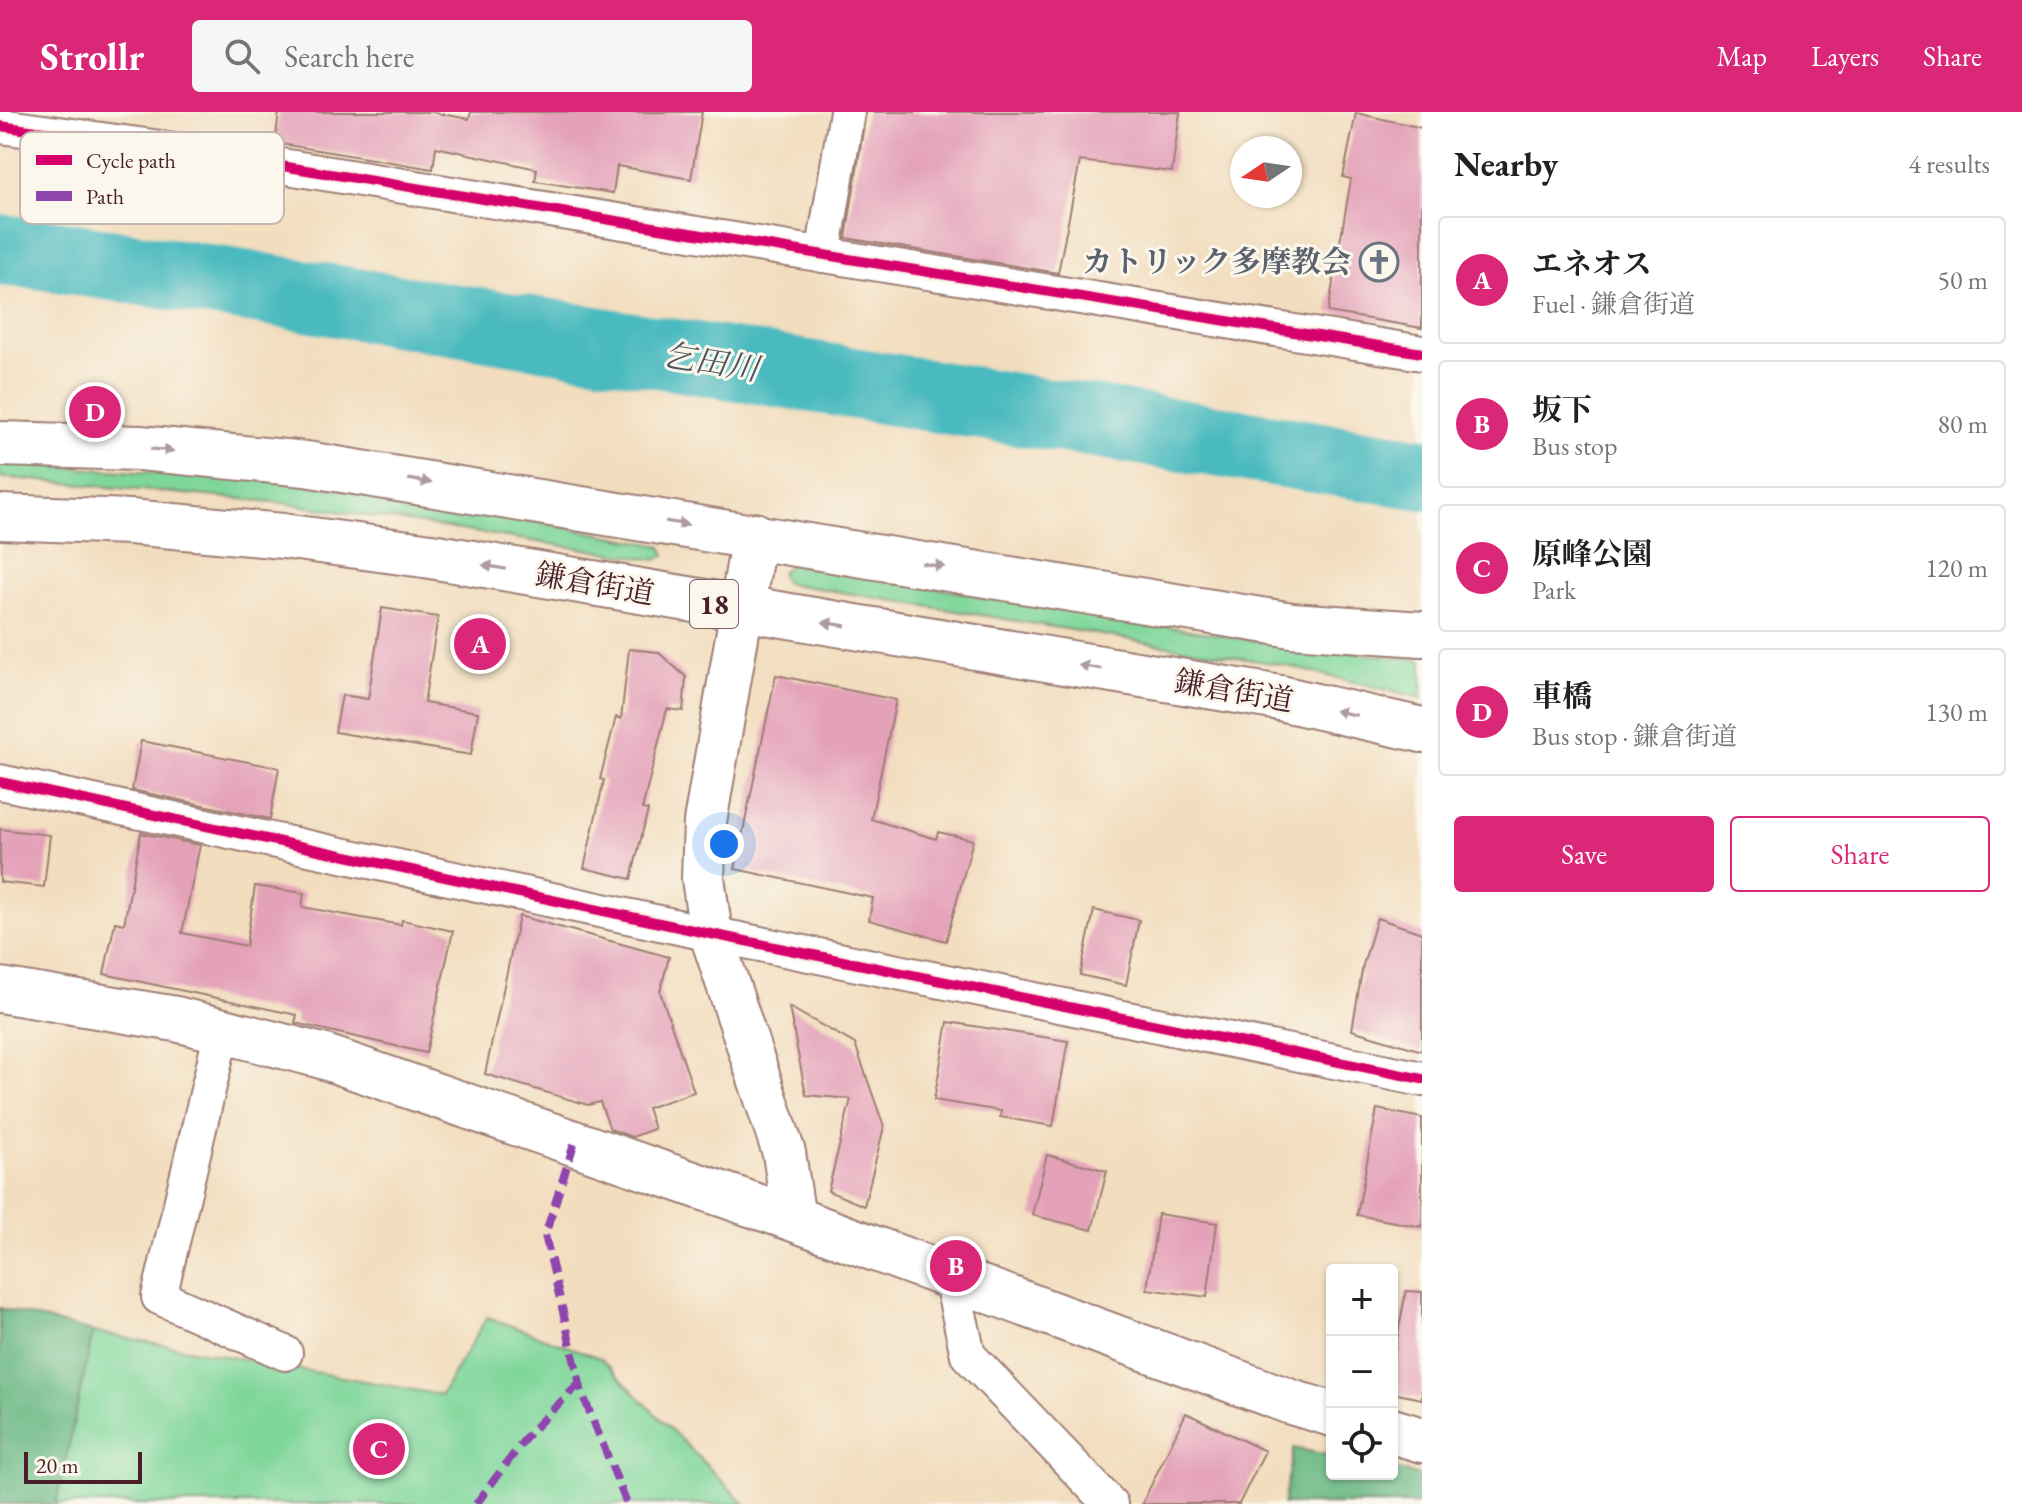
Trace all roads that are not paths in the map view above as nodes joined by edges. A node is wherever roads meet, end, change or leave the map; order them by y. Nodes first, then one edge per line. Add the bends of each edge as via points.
1 (847, 112) edge
2 (0, 126) edge
3 (44, 132) edge
4 (284, 166) edge
5 (823, 255) junction
6 (1422, 353) edge
7 (0, 444) edge
8 (0, 517) edge
9 (754, 535) junction
10 (742, 608) junction
11 (1422, 634) edge
12 (1422, 730) edge
13 (0, 782) edge
14 (711, 934) junction
15 (0, 990) edge
16 (222, 1031) junction
17 (1422, 1079) edge
18 (794, 1219) junction
19 (951, 1277) junction
20 (285, 1353) dead end
21 (1326, 1412) edge
22 (1398, 1433) edge
23 (1422, 1440) edge
24 (1110, 1504) edge

1 - 5 street
2 - 3 street
4 - 5 street
5 - 6 street
7 -> 9 main road via 140,448 306,464
10 -> 8 main road, 鎌倉街道 / 18 via 283,536
9 - 10 main road
9 -> 11 main road via 1292,625
12 -> 10 main road, 鎌倉街道 / 18 via 1280,698
10 - 14 street via 705,822 703,878
13 - 14 street
14 - 17 street
14 - 18 street via 784,1153
15 - 16 main road
16 - 18 main road via 322,1056
16 - 20 street via 159,1297
18 - 19 main road
19 - 21 main road
19 - 24 street via 968,1355
22 - 23 main road

